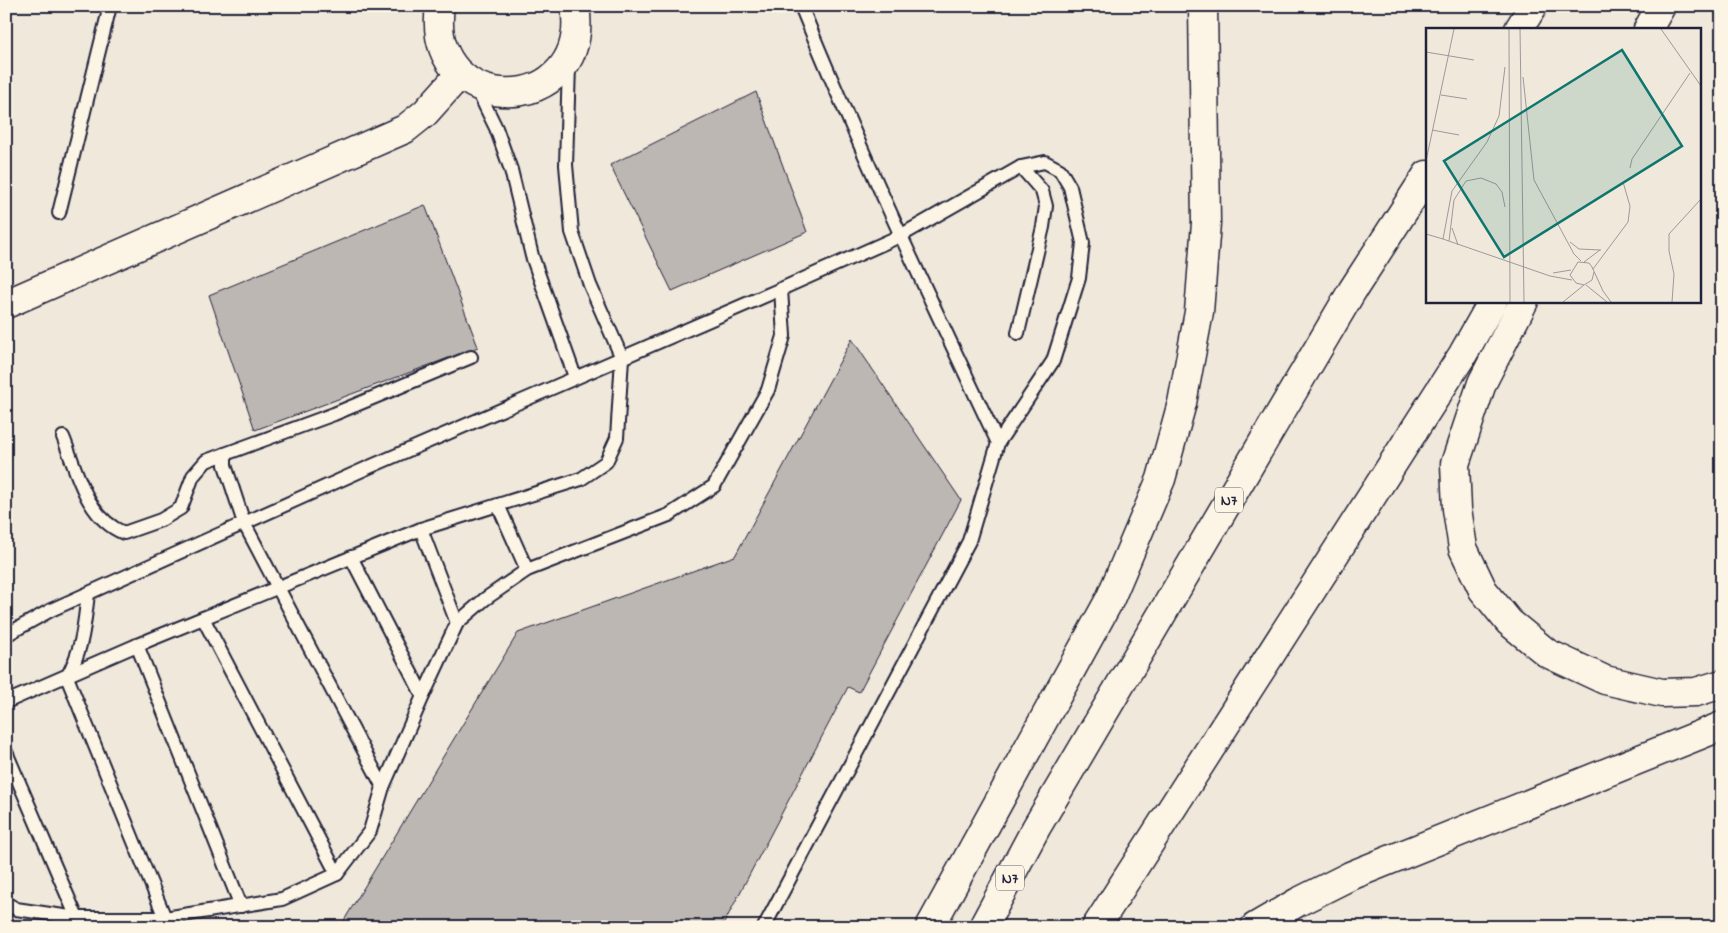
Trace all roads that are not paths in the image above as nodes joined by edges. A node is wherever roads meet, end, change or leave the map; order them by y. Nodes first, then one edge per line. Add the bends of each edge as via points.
1 (110, 6) edge
2 (440, 6) edge
3 (575, 6) edge
4 (801, 6) edge
5 (1203, 6) edge
6 (1533, 6) edge
7 (1661, 6) edge
8 (1520, 28) edge
9 (1649, 28) edge
10 (569, 57) junction
11 (467, 79) junction
12 (1021, 167) junction
13 (1426, 177) edge
14 (60, 213) dead end
15 (900, 236) junction
16 (781, 289) junction
17 (1492, 302) edge
18 (1523, 302) edge
19 (6, 304) edge
20 (1018, 333) dead end
21 (471, 357) dead end
22 (622, 358) junction
23 (575, 377) junction
24 (64, 437) dead end
25 (998, 444) junction
26 (225, 454) junction
27 (498, 505) junction
28 (244, 523) junction
29 (421, 529) junction
30 (351, 557) junction
31 (527, 570) junction
32 (278, 587) junction
33 (88, 594) junction
34 (203, 618) junction
35 (457, 622) junction
36 (6, 635) edge
37 (137, 645) junction
38 (67, 677) junction
39 (1722, 684) edge
40 (422, 696) junction
41 (6, 702) edge
42 (1722, 726) edge
43 (6, 752) edge
44 (383, 787) junction
45 (337, 874) junction
46 (6, 903) edge
47 (241, 906) junction
48 (77, 918) junction
49 (165, 918) junction
50 (764, 927) edge
51 (930, 927) edge
52 (984, 927) edge
53 (1096, 927) edge
54 (1255, 927) edge

1 - 14 lane
2 - 11 main road via 438,25 441,43 448,59
3 - 10 main road via 578,23
4 - 15 lane
5 - 51 main road via 1206,223 1199,312 1182,403 1161,479 1110,599
6 - 8 main road
7 - 9 main road
10 - 11 main road via 558,72 528,90 491,92
10 - 22 lane via 566,165 572,232 590,285
11 - 19 main road via 405,129
11 - 23 lane via 496,128 511,170 532,256
12 - 15 lane
12 - 20 lane via 1042,191 1046,206
12 - 25 lane via 1045,162 1060,170 1070,187 1083,242 1079,278 1053,361
13 - 52 main road, N7 via 1352,291 1036,828
15 - 16 lane
15 - 25 lane
16 - 22 lane
16 - 31 lane via 784,336 768,390 714,486 669,515
17 - 53 main road via 1458,362
18 - 39 main road via 1482,383 1455,464 1463,548 1484,590 1508,622 1547,653 1605,680 1662,693 1696,692
21 - 26 lane via 334,414
22 - 23 lane
22 - 27 lane via 617,438 606,462 581,480
23 - 28 lane
24 - 26 lane via 90,504 111,528 124,533 161,520 181,508 193,476 206,461
25 - 50 lane via 969,540
26 - 28 lane via 225,465
27 - 29 lane
27 - 31 lane
28 - 32 lane
28 - 33 lane
29 - 30 lane
29 - 35 lane
30 - 32 lane
30 - 40 lane
31 - 35 lane
32 - 34 lane
32 - 44 lane
33 - 36 lane
33 - 38 lane via 83,637
34 - 37 lane
34 - 45 lane
35 - 40 lane
37 - 38 lane
37 - 47 lane
38 - 41 lane
38 - 49 lane
40 - 44 lane
42 - 54 main road via 1350,876
43 - 48 lane
44 - 45 lane via 370,831
45 - 47 lane via 282,899
46 - 48 lane via 16,909
47 - 49 lane
48 - 49 lane

